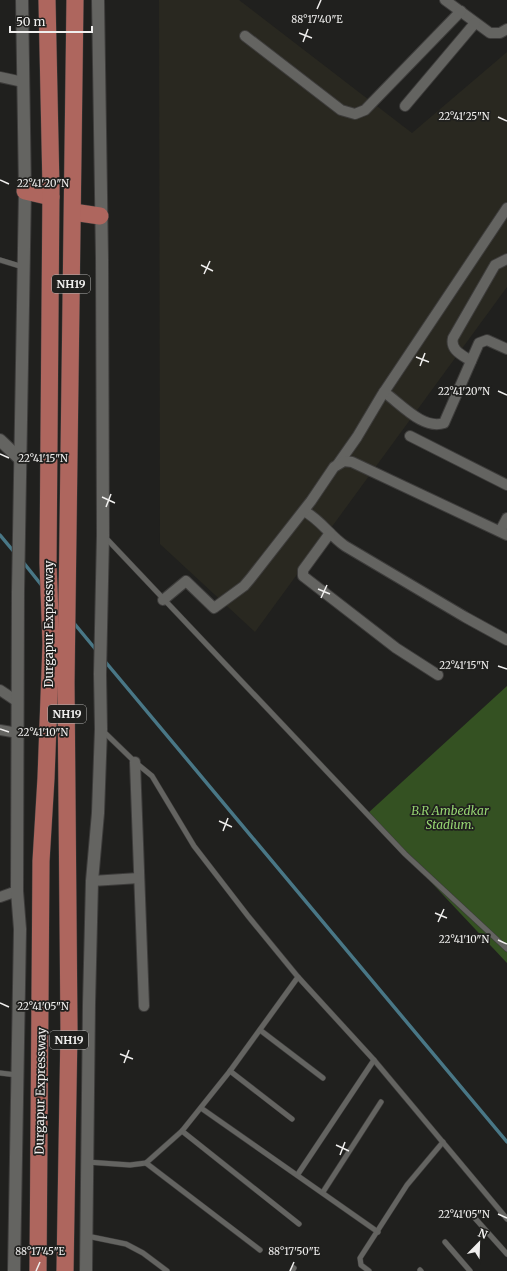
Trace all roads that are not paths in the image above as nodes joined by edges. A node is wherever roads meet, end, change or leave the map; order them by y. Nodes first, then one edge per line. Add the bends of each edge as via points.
1 (22, 0) edge
2 (47, 0) edge
3 (75, 0) edge
4 (98, 0) edge
5 (445, 0) edge
6 (461, 11) junction
7 (475, 23) junction
8 (507, 29) edge
9 (245, 36) dead end
10 (0, 77) edge
11 (23, 82) junction
12 (405, 106) dead end
13 (25, 191) junction
14 (51, 198) junction
15 (507, 208) edge
16 (73, 212) junction
17 (100, 216) junction
18 (507, 259) edge
19 (0, 260) edge
20 (24, 268) junction
21 (507, 349) edge
22 (471, 361) junction
23 (384, 392) junction
24 (410, 436) dead end
25 (0, 440) edge
26 (21, 460) junction
27 (338, 464) junction
28 (507, 485) edge
29 (304, 511) junction
30 (507, 518) edge
31 (330, 533) junction
32 (504, 533) edge
33 (103, 535) junction
34 (163, 600) junction
35 (507, 640) edge
36 (438, 675) dead end
37 (0, 690) edge
38 (18, 702) junction
39 (101, 729) junction
40 (0, 730) edge
41 (18, 733) junction
42 (135, 762) junction
43 (139, 878) junction
44 (92, 881) junction
45 (17, 891) junction
46 (0, 897) edge
47 (507, 949) edge
48 (298, 977) junction
49 (144, 1006) dead end
50 (260, 1030) junction
51 (374, 1060) junction
52 (230, 1071) junction
53 (0, 1073) edge
54 (17, 1075) junction
55 (323, 1078) dead end
56 (382, 1102) dead end
57 (201, 1108) junction
58 (292, 1119) dead end
59 (182, 1131) junction
60 (443, 1142) junction
61 (87, 1162) junction
62 (146, 1162) junction
63 (298, 1174) junction
64 (323, 1192) junction
65 (473, 1216) dead end
66 (507, 1219) edge
67 (299, 1224) dead end
68 (378, 1232) junction
69 (86, 1236) junction
70 (445, 1242) dead end
71 (260, 1250) dead end
72 (507, 1254) edge
73 (14, 1271) edge
74 (38, 1271) edge
75 (65, 1271) edge
76 (86, 1271) edge
77 (167, 1271) edge
78 (369, 1271) edge
79 (470, 1271) edge

1 - 11 street
2 - 14 highway, Durgapur Expressway / NH19
3 - 16 highway, Durgapur Expressway / NH19
4 - 17 street
5 - 6 street
6 - 7 street
6 - 9 street via 365,110 355,114 341,110
7 - 8 street via 495,34
7 - 12 street
10 - 11 street
11 - 13 street
13 - 14 highway
13 - 20 street
14 - 74 highway, Durgapur Expressway / NH19 via 48,563 50,644 41,861
15 - 23 street
16 - 17 highway
16 - 75 highway, Durgapur Expressway / NH19 via 66,619 69,1030
17 - 33 street
18 - 22 street via 495,265 453,338 454,348
19 - 20 lane
20 - 26 street
21 - 22 street via 494,342 484,341 477,346
22 - 23 street via 444,423 437,425 424,422
23 - 27 street
24 - 28 street
25 - 26 street
26 - 38 street
27 - 29 street
27 - 32 street via 344,461 352,462
29 - 31 street
29 - 34 street via 244,586 214,608 186,581
30 - 32 street
31 - 35 street via 336,540 372,563
31 - 36 street via 303,570 302,576 396,648
33 - 34 lane
33 - 39 street
34 - 47 lane via 405,854
37 - 38 street
38 - 41 street
39 - 42 lane
39 - 44 street
40 - 41 street
41 - 45 street
42 - 43 street
42 - 48 lane via 152,776 194,846
43 - 44 street
43 - 49 street
44 - 61 street
45 - 46 street
45 - 54 street via 20,929
48 - 50 lane
48 - 51 lane
50 - 52 lane
50 - 55 lane
51 - 60 lane
51 - 63 lane
52 - 57 lane
52 - 58 lane
53 - 54 lane
54 - 73 street
56 - 64 lane
57 - 59 lane
57 - 63 lane
59 - 62 lane
59 - 67 lane
60 - 66 lane
60 - 68 lane via 407,1185
61 - 62 lane via 130,1165
61 - 69 street
62 - 71 lane
63 - 64 lane
64 - 68 lane
65 - 72 lane
68 - 78 lane via 360,1258 361,1265
69 - 76 street
69 - 77 lane via 126,1244
70 - 79 lane

